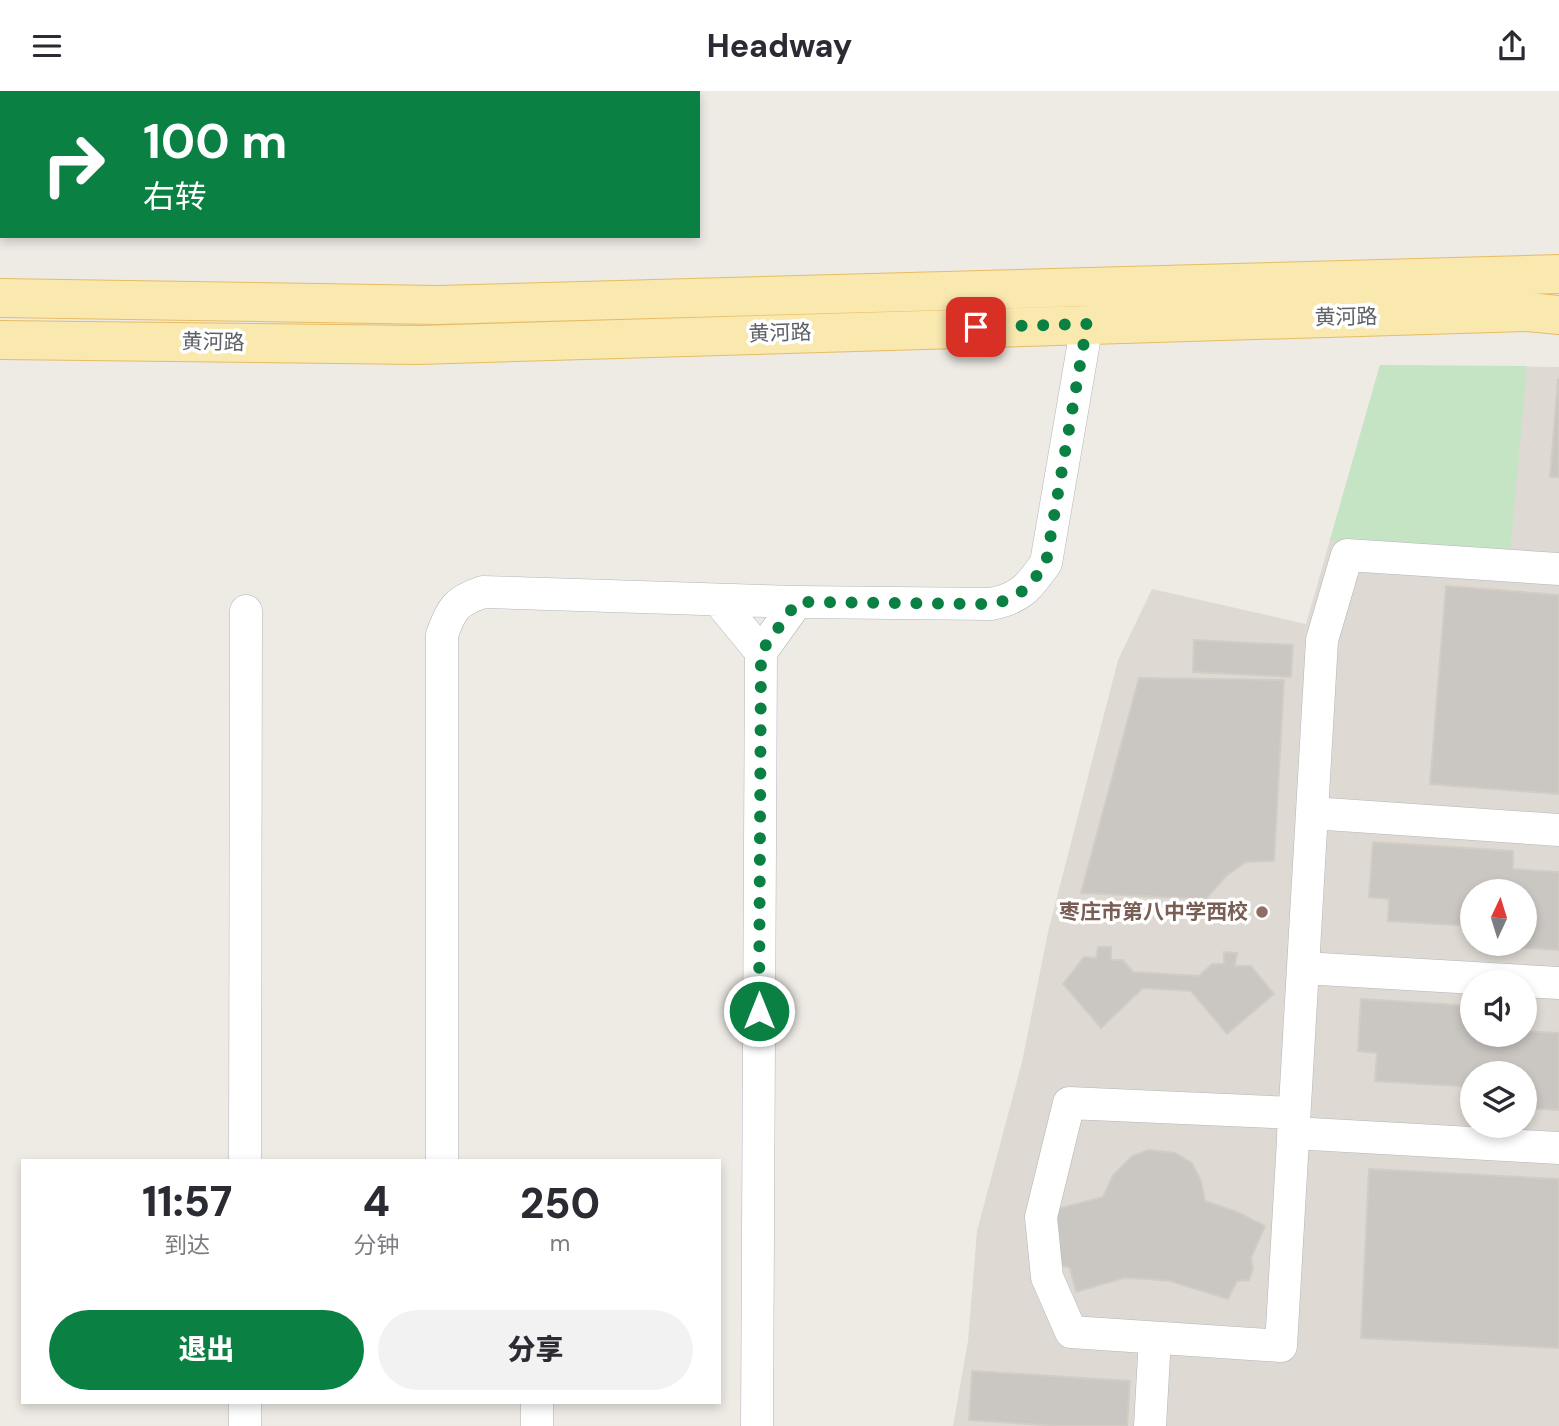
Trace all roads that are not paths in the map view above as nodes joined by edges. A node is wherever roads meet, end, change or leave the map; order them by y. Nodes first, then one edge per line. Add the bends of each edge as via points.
1 (1559, 274) edge
2 (0, 298) edge
3 (1559, 315) edge
4 (1087, 324) junction
5 (0, 340) edge
6 (1559, 569) edge
7 (718, 600) junction
8 (797, 602) junction
9 (246, 611) dead end
10 (761, 652) junction
11 (1312, 813) junction
12 (1559, 829) edge
13 (1303, 968) junction
14 (1559, 983) edge
15 (1293, 1123) junction
16 (1559, 1148) edge
17 (245, 1159) edge
18 (442, 1159) edge
19 (1155, 1338) junction
20 (245, 1404) edge
21 (537, 1404) edge
22 (245, 1426) edge
23 (537, 1426) edge
24 (757, 1426) edge
25 (1150, 1426) edge

1 - 2 main road, 黄河路 via 438,305
3 - 4 main road, 黄河路
4 - 5 main road, 黄河路 via 418,345
4 - 8 street via 1046,563 1030,586 1012,600 991,604
6 - 11 street via 1347,555 1322,639
7 - 8 street
7 - 10 street
7 - 18 street via 483,593 464,598 450,613 442,635
8 - 10 street
9 - 17 street
10 - 24 street
11 - 12 street
11 - 13 street
13 - 14 street
13 - 15 street
15 - 16 street
15 - 19 street via 1280,1346
15 - 19 street via 1069,1103 1041,1217 1048,1277 1071,1332
19 - 25 street
20 - 22 street
21 - 23 street

